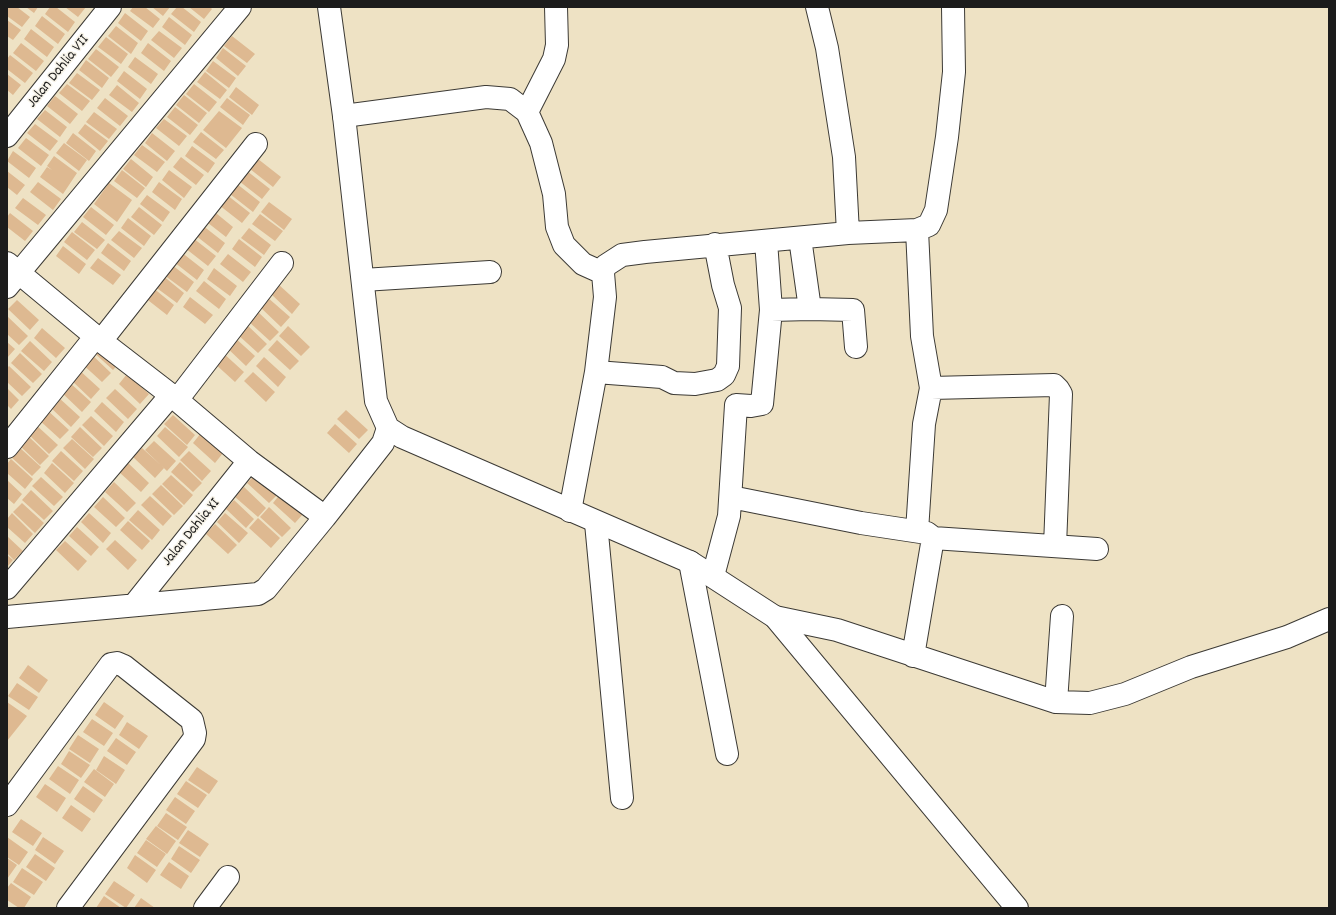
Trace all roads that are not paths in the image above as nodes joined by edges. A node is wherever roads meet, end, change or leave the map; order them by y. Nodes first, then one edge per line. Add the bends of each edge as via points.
1 (110, 7) edge
2 (240, 7) edge
3 (328, 7) edge
4 (556, 7) edge
5 (818, 7) edge
6 (954, 7) edge
7 (527, 112) junction
8 (344, 116) junction
9 (7, 136) edge
10 (256, 144) dead end
11 (917, 230) junction
12 (848, 233) junction
13 (800, 238) junction
14 (766, 241) junction
15 (715, 244) junction
16 (282, 263) dead end
17 (490, 272) dead end
18 (603, 273) junction
19 (11, 274) edge
20 (363, 280) junction
21 (810, 308) junction
22 (771, 310) junction
23 (99, 338) junction
24 (856, 347) dead end
25 (596, 372) junction
26 (931, 388) junction
27 (174, 398) junction
28 (382, 441) junction
29 (7, 447) edge
30 (249, 461) junction
31 (731, 497) junction
32 (570, 510) junction
33 (324, 517) junction
34 (596, 523) junction
35 (925, 535) junction
36 (1055, 546) junction
37 (1097, 549) dead end
38 (690, 562) junction
39 (713, 576) junction
40 (7, 588) edge
41 (134, 605) junction
42 (1062, 616) dead end
43 (7, 617) edge
44 (775, 617) junction
45 (1329, 619) edge
46 (913, 656) junction
47 (1056, 702) junction
48 (728, 754) dead end
49 (622, 798) dead end
50 (7, 805) edge
51 (228, 877) dead end
52 (68, 908) edge
53 (205, 908) edge
54 (1017, 908) edge

1 - 9 street, Jalan Dahlia VII
2 - 19 street
3 - 8 street
4 - 7 street via 557,44 554,59
5 - 12 street via 844,157
6 - 11 street via 954,72 936,210 929,225
7 - 8 street via 510,99 486,97
7 - 18 street via 541,143 554,194 557,227 564,245 583,264
8 - 20 street
10 - 23 street
11 - 12 street
11 - 26 street via 922,336
12 - 13 street
13 - 14 street
13 - 21 street
14 - 15 street
14 - 22 street
15 - 18 street via 622,255 605,266
15 - 25 street via 730,308 728,366 724,376 695,384 674,383 662,377
16 - 27 street
17 - 20 street
18 - 25 street via 605,297
19 - 23 street
20 - 28 street
21 - 22 street
21 - 24 street via 853,310
22 - 31 street via 762,404 736,405
23 - 27 street
23 - 29 street
25 - 32 street
26 - 35 street via 924,424
26 - 36 street via 1054,385 1058,389 1061,394
27 - 30 street
27 - 40 street
28 - 32 street via 402,437
28 - 33 street
30 - 33 street
30 - 41 street, Jalan Dahlia XI
31 - 35 street
31 - 39 street via 729,516
32 - 34 street
33 - 41 street via 266,589 258,594
34 - 38 street
34 - 49 street
35 - 36 street
35 - 46 street
36 - 37 street
38 - 39 street
38 - 48 street
39 - 44 street
41 - 43 street
42 - 47 street
44 - 46 street via 837,630
44 - 54 street
45 - 47 street via 1287,637 1191,667 1125,694 1090,703
46 - 47 street
50 - 52 street via 111,664 124,666 192,720 195,726 194,739
51 - 53 street

